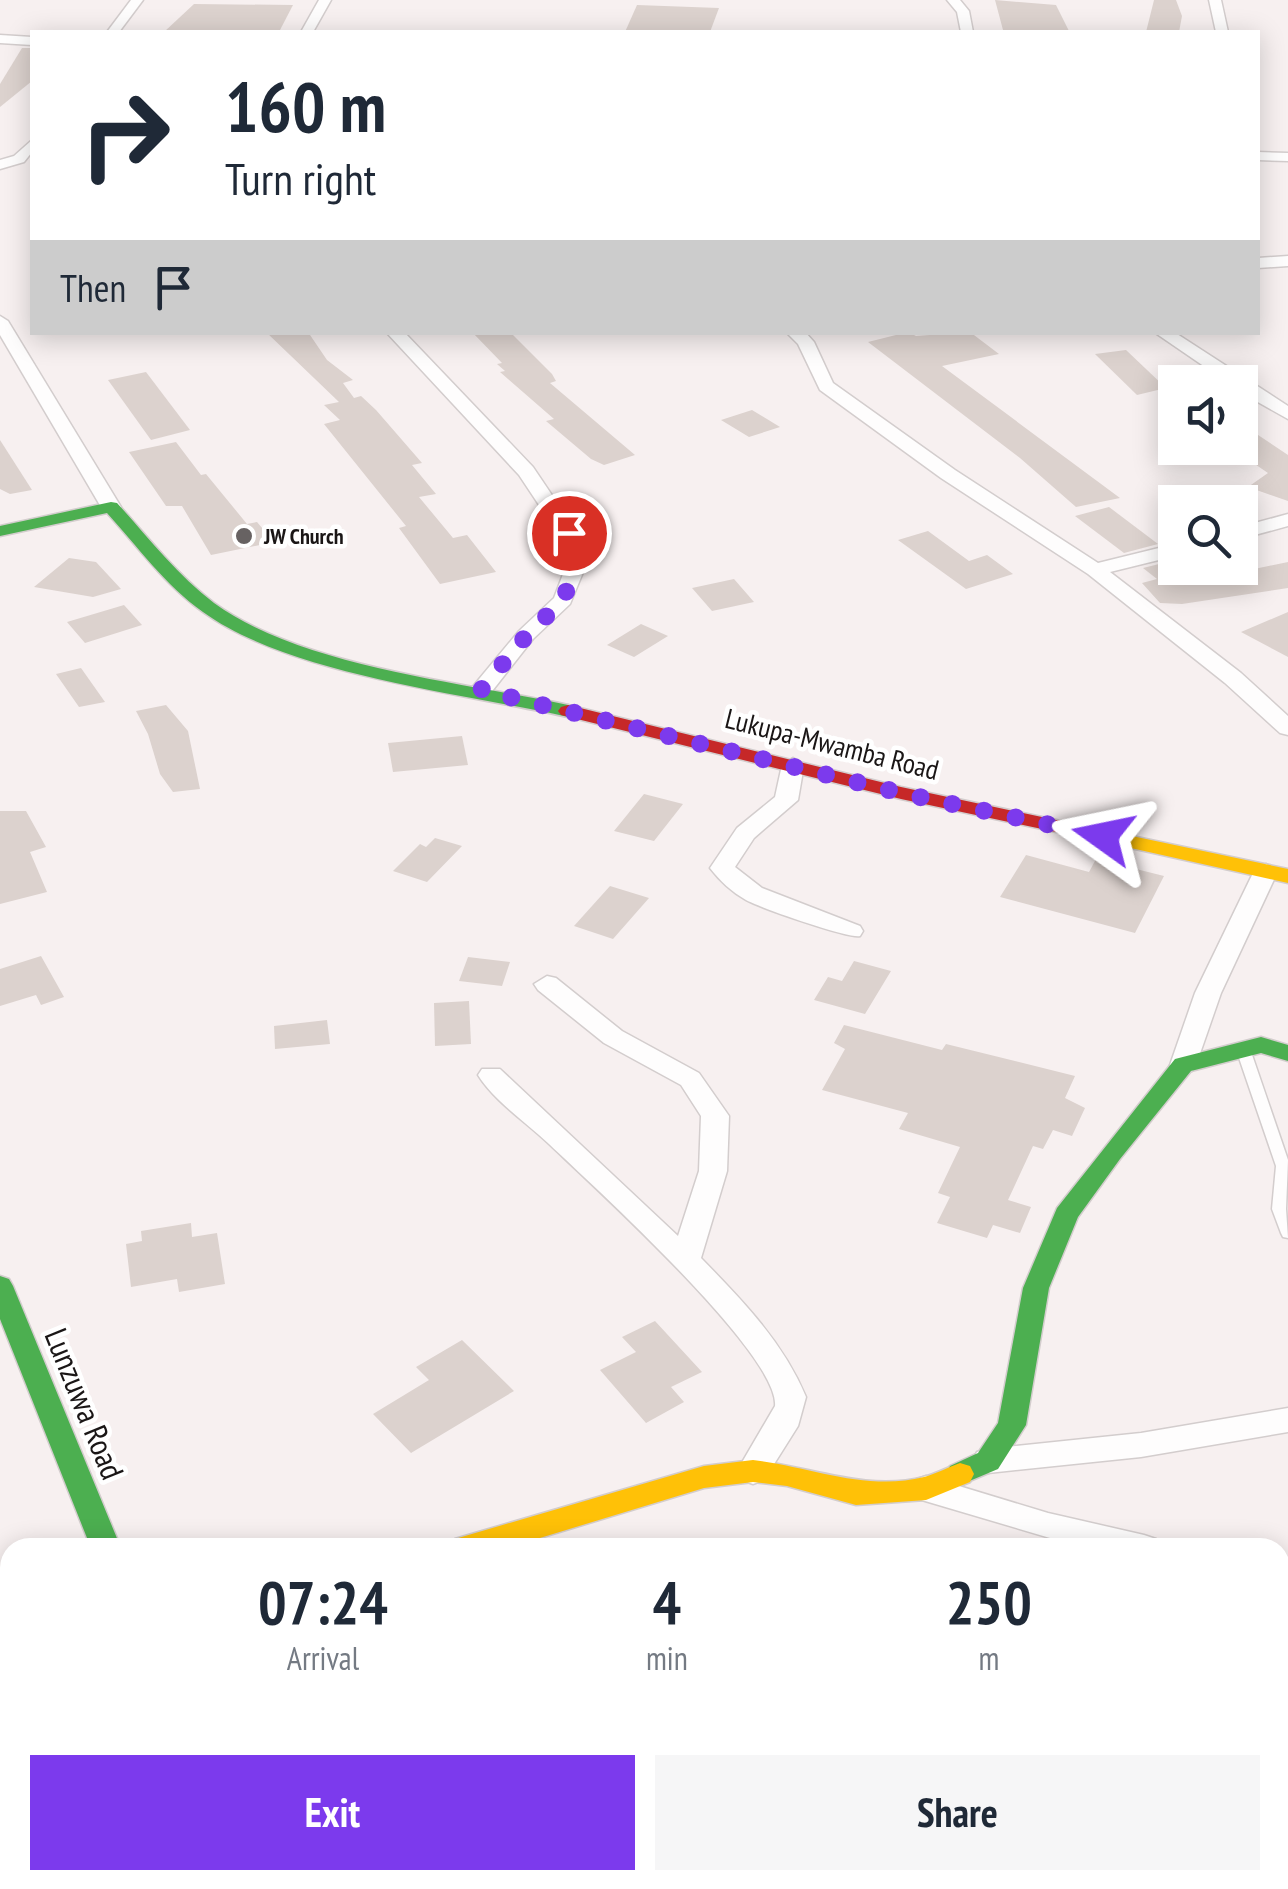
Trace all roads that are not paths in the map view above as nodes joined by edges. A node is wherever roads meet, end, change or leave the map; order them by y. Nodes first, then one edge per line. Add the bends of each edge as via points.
1 (137, 0) edge
2 (326, 0) edge
3 (953, 0) edge
4 (1214, 0) edge
5 (114, 30) edge
6 (308, 30) edge
7 (967, 30) edge
8 (1222, 30) edge
9 (0, 39) edge
10 (30, 40) edge
11 (30, 146) edge
12 (1260, 156) edge
13 (1288, 157) edge
14 (0, 166) edge
15 (1288, 261) edge
16 (1260, 263) edge
17 (0, 321) edge
18 (397, 335) edge
19 (797, 335) edge
20 (1167, 335) edge
21 (1212, 365) edge
22 (1258, 395) edge
23 (1288, 413) edge
24 (111, 507) junction
25 (1288, 520) edge
26 (1258, 528) edge
27 (0, 531) edge
28 (1158, 554) edge
29 (1095, 570) junction
30 (481, 690) junction
31 (1288, 728) edge
32 (794, 766) junction
33 (1277, 874) edge
34 (851, 931) dead end
35 (547, 984) dead end
36 (1243, 1049) junction
37 (1288, 1053) edge
38 (1183, 1065) junction
39 (491, 1075) dead end
40 (1288, 1232) edge
41 (685, 1261) junction
42 (0, 1286) edge
43 (1288, 1420) edge
44 (988, 1461) junction
45 (753, 1471) junction
46 (926, 1489) junction
47 (102, 1538) edge
48 (499, 1538) edge
49 (1100, 1538) edge

1 - 5 street
2 - 6 street
3 - 7 street via 964,11
4 - 8 street
9 - 10 street
11 - 14 street
12 - 13 street
15 - 16 street
17 - 24 street
18 - 30 street via 526,471 581,553 563,600
19 - 29 street via 826,386
20 - 21 street
22 - 23 street
24 - 27 street
24 - 30 street, Lukupa-Mwamba Road via 186,588 224,618 345,662
25 - 26 street
28 - 29 street
29 - 31 street
30 - 32 street, Lukupa-Mwamba Road
32 - 33 street, Lukupa-Mwamba Road
32 - 34 street via 786,800 745,832 722,868 740,888 772,905
33 - 38 street via 1208,993
35 - 41 street via 613,1038 690,1078 715,1116 713,1171
36 - 37 street via 1261,1045
36 - 38 street
36 - 40 lane via 1283,1166 1278,1209
38 - 44 street via 1066,1214 1036,1288 1012,1425
39 - 41 street
41 - 45 street via 782,1372 791,1398
42 - 47 street, Lunzuwa Road
43 - 44 street
44 - 46 street
45 - 46 street via 856,1493
45 - 48 street via 704,1477
46 - 49 street

